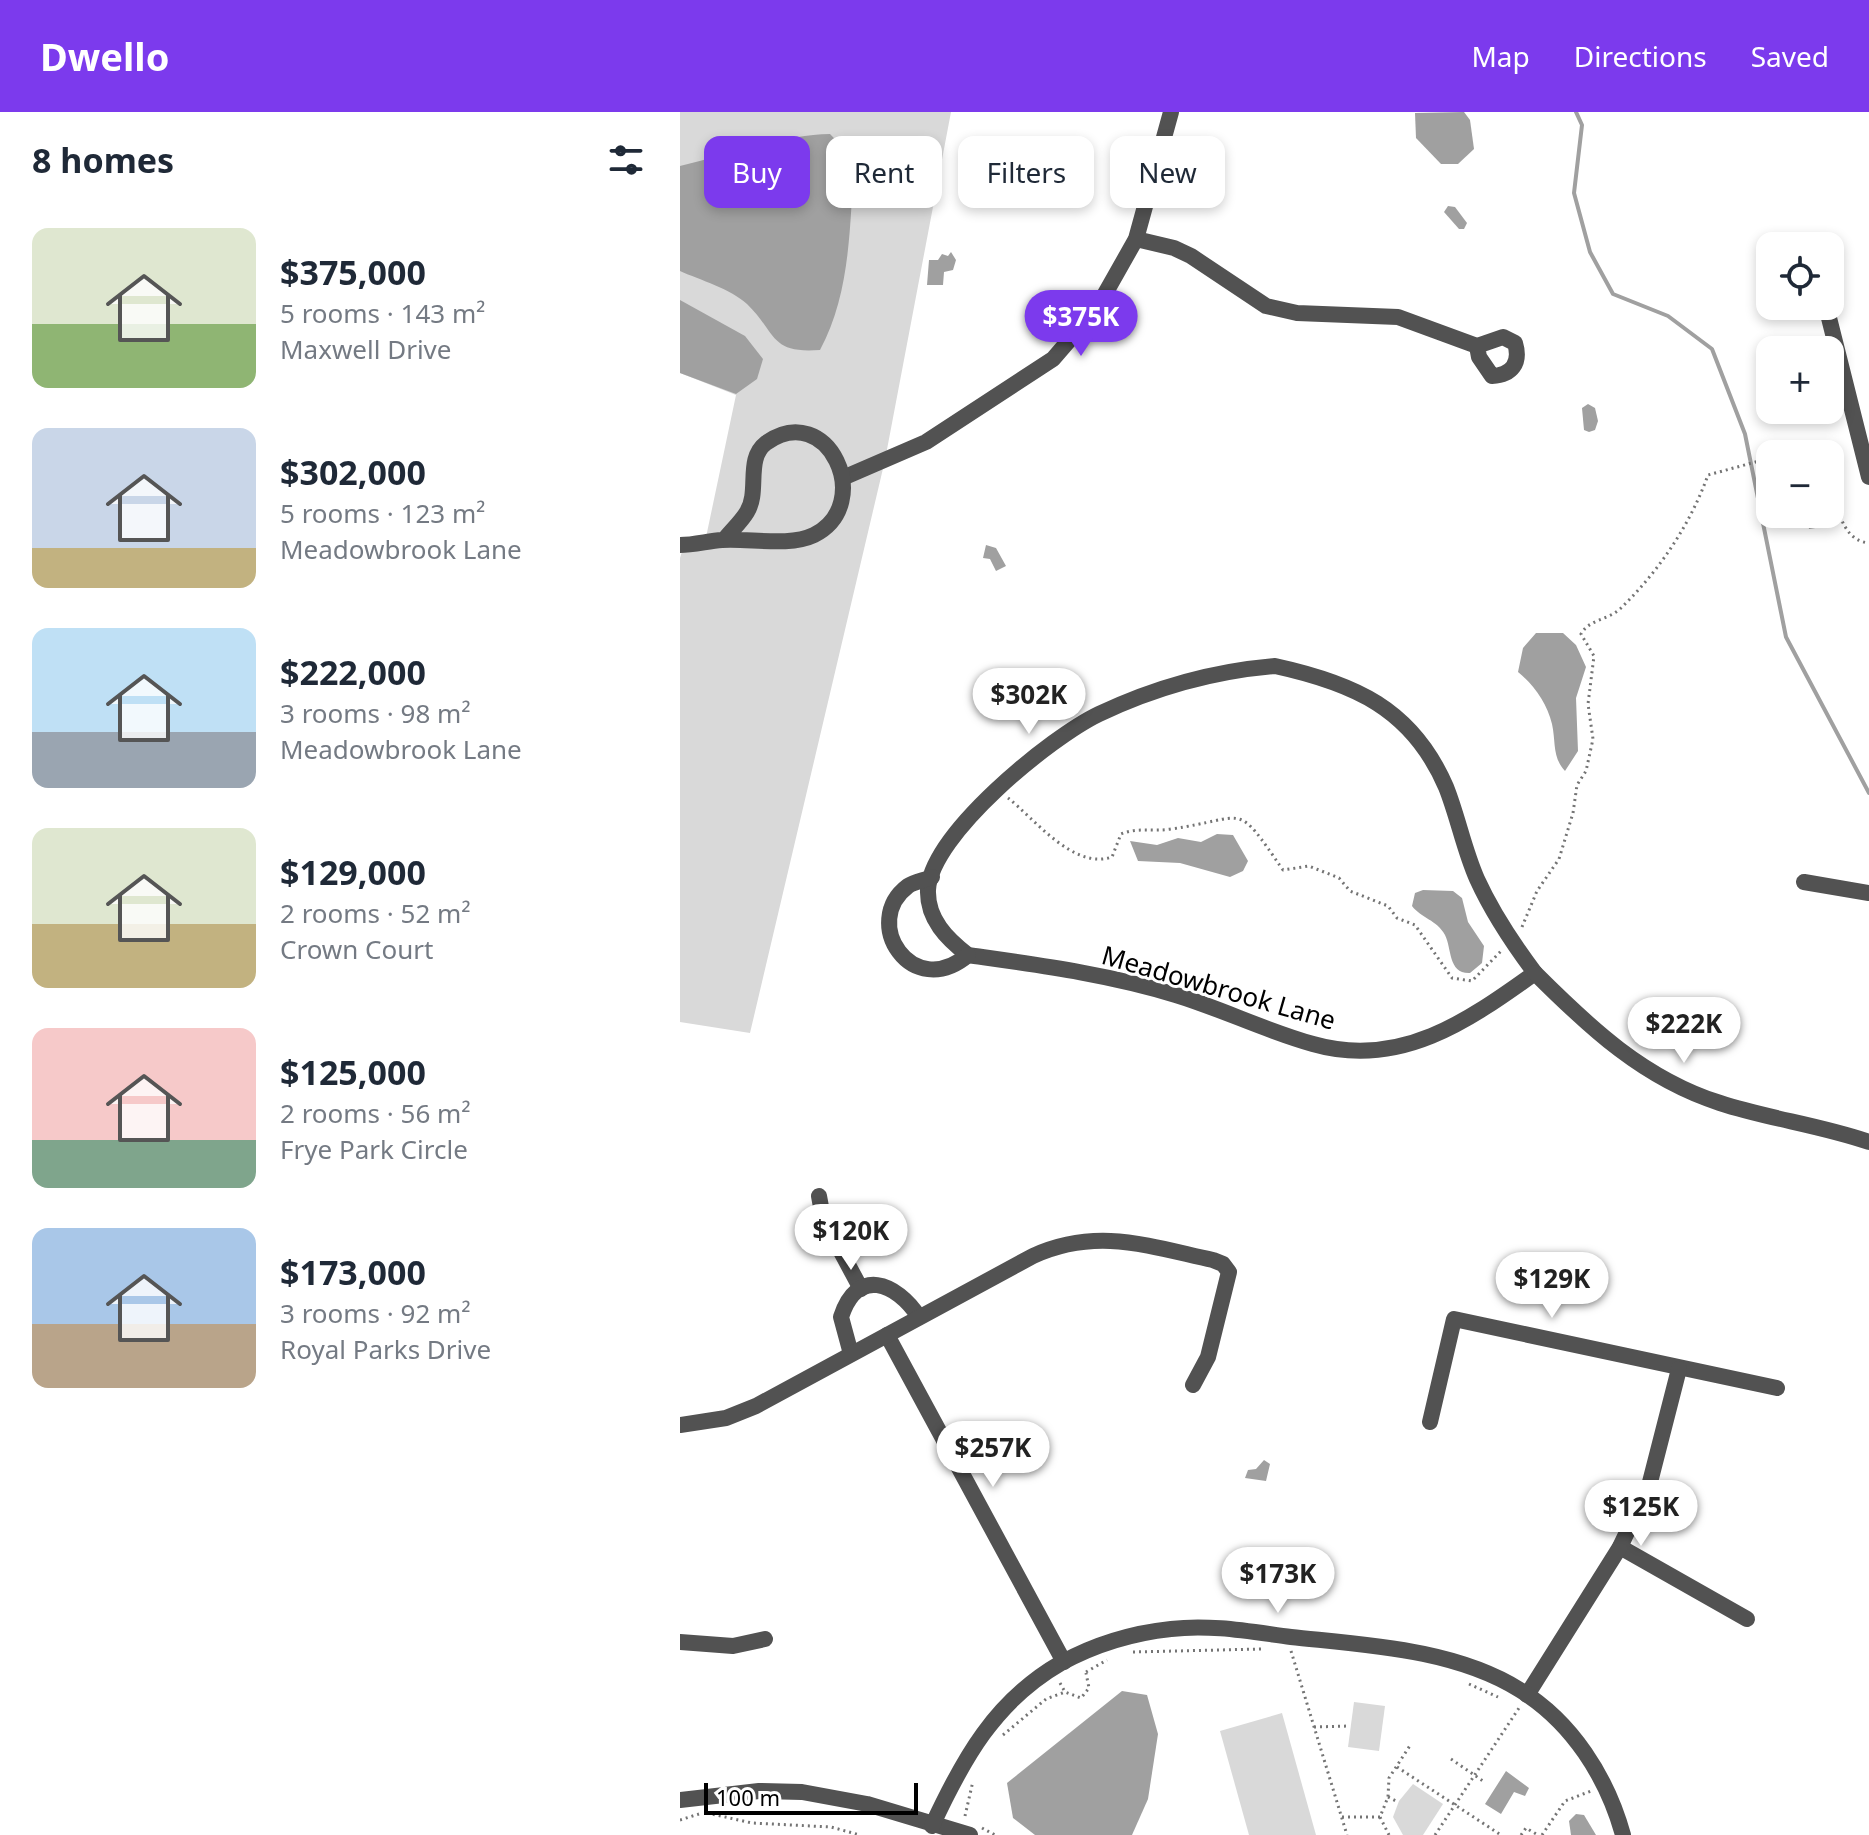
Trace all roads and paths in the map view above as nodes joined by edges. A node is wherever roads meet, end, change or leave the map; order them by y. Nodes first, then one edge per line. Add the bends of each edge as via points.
1 (1171, 112) edge
2 (1136, 239) junction
3 (1830, 320) edge
4 (1477, 346) dead end
5 (1867, 458) edge
6 (1756, 463) edge
7 (845, 477) junction
8 (1869, 477) edge
9 (1844, 526) edge
10 (724, 540) junction
11 (1869, 543) edge
12 (680, 545) edge
13 (1008, 798) dead end
14 (932, 877) junction
15 (1804, 882) dead end
16 (1869, 893) edge
17 (1522, 927) dead end
18 (1502, 949) dead end
19 (968, 955) junction
20 (1535, 973) junction
21 (1845, 1133) junction
22 (1869, 1134) edge
23 (1869, 1142) edge
24 (819, 1196) dead end
25 (861, 1289) junction
26 (919, 1317) junction
27 (887, 1335) junction
28 (851, 1354) junction
29 (1679, 1369) junction
30 (1193, 1385) dead end
31 (1777, 1388) dead end
32 (1430, 1422) dead end
33 (680, 1425) edge
34 (1620, 1547) junction
35 (1747, 1619) dead end
36 (765, 1639) dead end
37 (680, 1642) edge
38 (1285, 1646) junction
39 (1262, 1649) dead end
40 (1132, 1652) dead end
41 (1306, 1654) dead end
42 (1119, 1657) dead end
43 (1067, 1668) junction
44 (1086, 1672) junction
45 (1462, 1681) dead end
46 (1065, 1692) junction
47 (1500, 1698) dead end
48 (1523, 1701) junction
49 (1509, 1703) dead end
50 (1530, 1716) dead end
51 (1350, 1726) dead end
52 (1314, 1727) junction
53 (998, 1739) dead end
54 (1411, 1744) dead end
55 (1451, 1759) dead end
56 (1397, 1767) junction
57 (977, 1772) dead end
58 (1475, 1775) junction
59 (1483, 1781) dead end
60 (1606, 1786) junction
61 (1388, 1797) junction
62 (680, 1800) edge
63 (1398, 1802) dead end
64 (1455, 1804) junction
65 (965, 1816) dead end
66 (1342, 1817) junction
67 (1380, 1817) junction
68 (680, 1820) edge
69 (936, 1831) edge
70 (860, 1835) edge
71 (970, 1835) edge
72 (1347, 1835) edge
73 (1389, 1835) edge
74 (1435, 1835) edge
75 (1501, 1835) edge
76 (1521, 1835) edge
77 (1540, 1835) edge
78 (1623, 1835) edge

1 - 2 street
2 - 4 street via 1191,256 1266,306 1297,313 1398,317
2 - 7 street via 1097,308 1053,359 926,442
3 - 5 street
5 - 8 street
6 - 17 path via 1708,475 1695,512 1665,555 1619,611 1586,625 1581,634 1594,656 1588,704 1593,739 1559,859 1537,891
7 - 10 street via 832,518 814,535
7 - 10 street via 838,458 822,441 785,432 763,445 748,511
9 - 11 path via 1859,542
10 - 12 street
13 - 18 path via 1072,852 1104,860 1112,857 1121,834 1133,829 1168,830 1242,818 1252,824 1283,870 1309,866 1339,878 1350,891 1388,906 1397,918 1415,925 1452,978 1472,981
14 - 19 street via 928,890 933,917 949,941
14 - 19 street via 909,885 895,902 889,929 894,946 902,956 938,972
14 - 20 street via 945,849 1009,776 1097,715 1188,682 1275,666 1358,690 1393,714 1423,748 1445,784 1477,879
15 - 16 street
19 - 20 street, Meadowbrook Lane via 1108,976 1312,1044 1357,1049 1392,1048 1442,1034
20 - 21 street via 1596,1034 1650,1071 1719,1103
21 - 22 street
21 - 23 street
24 - 25 street via 823,1218
25 - 26 street via 892,1287
25 - 28 street via 841,1317
26 - 27 street
26 - 30 street via 1033,1256 1074,1241 1117,1240 1213,1260 1229,1272 1208,1357
27 - 28 street
27 - 43 street
28 - 33 street via 756,1406 726,1418
29 - 31 street
29 - 32 street via 1454,1319
29 - 34 street via 1649,1486
34 - 35 street
34 - 48 street
36 - 37 street via 733,1646
38 - 41 path
38 - 43 street via 1225,1629 1171,1629 1118,1640
38 - 48 street via 1450,1662 1501,1679
38 - 52 path
39 - 40 path
42 - 44 path
43 - 44 path
43 - 46 path
43 - 69 street via 1014,1696 985,1728
44 - 46 path via 1086,1695
45 - 47 path
46 - 53 path via 1046,1699
48 - 49 path
48 - 50 path
48 - 58 path
48 - 60 street via 1576,1741
51 - 52 path
52 - 66 path
54 - 56 path
55 - 58 path
56 - 61 path via 1389,1778
56 - 64 path
57 - 65 path
58 - 59 path
58 - 64 path
60 - 77 path via 1565,1801
60 - 78 street
61 - 63 path
61 - 67 path
62 - 69 street via 802,1792 867,1804
64 - 74 path
64 - 75 path
66 - 67 path
66 - 72 path
67 - 73 path
68 - 70 path via 716,1813 752,1823 831,1827
69 - 71 street via 951,1827
76 - 77 path via 1526,1828

